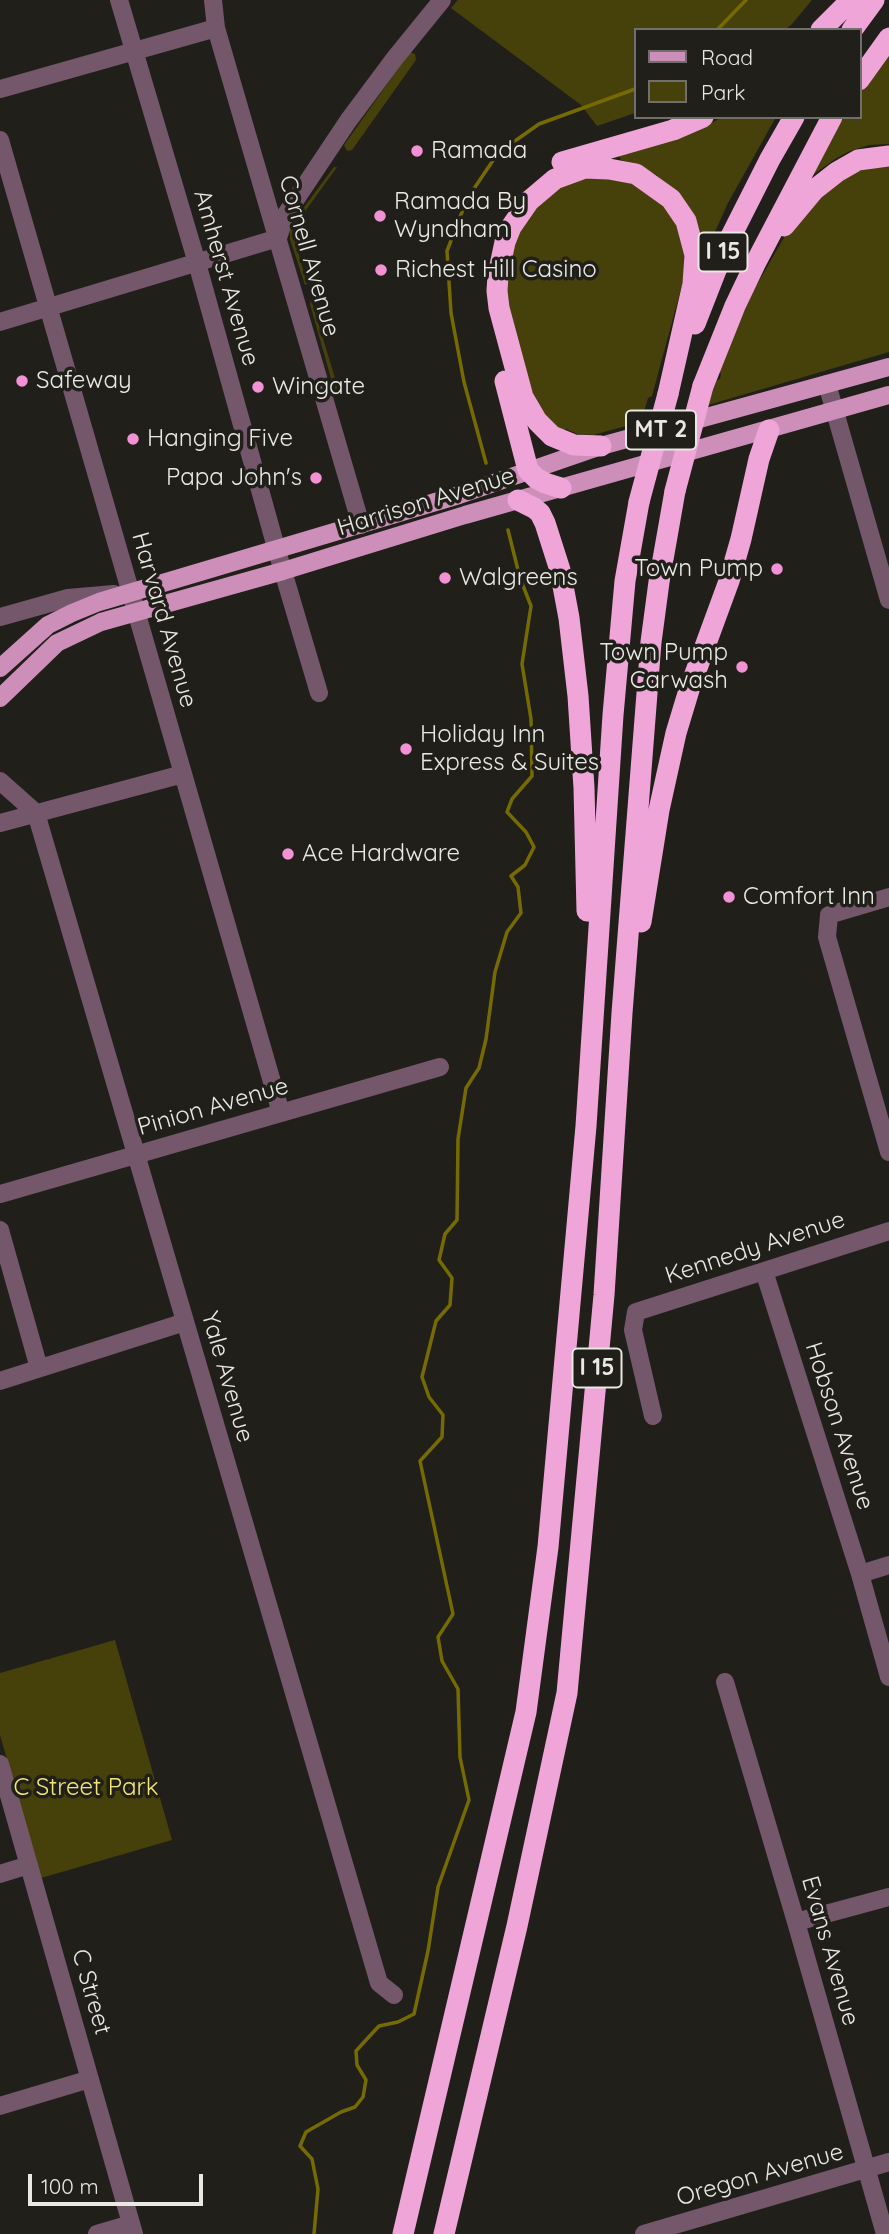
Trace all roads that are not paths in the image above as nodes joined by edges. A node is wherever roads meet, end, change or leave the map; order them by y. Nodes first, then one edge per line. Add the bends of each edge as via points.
1 (119, 0) edge
2 (213, 0) edge
3 (442, 0) edge
4 (851, 0) edge
5 (874, 0) edge
6 (216, 28) junction
7 (823, 28) edge
8 (853, 28) edge
9 (889, 38) edge
10 (134, 51) junction
11 (861, 77) edge
12 (0, 89) edge
13 (698, 119) edge
14 (793, 119) edge
15 (831, 119) edge
16 (0, 140) edge
17 (889, 156) edge
18 (278, 238) junction
19 (197, 263) junction
20 (755, 264) junction
21 (48, 308) junction
22 (0, 322) edge
23 (889, 367) edge
24 (827, 384) junction
25 (668, 394) junction
26 (889, 396) edge
27 (835, 411) junction
28 (769, 429) junction
29 (601, 446) junction
30 (528, 470) junction
31 (561, 488) junction
32 (518, 500) junction
33 (361, 525) junction
34 (277, 551) junction
35 (884, 566) edge
36 (283, 571) junction
37 (131, 592) junction
38 (889, 600) edge
39 (136, 613) junction
40 (0, 617) edge
41 (2, 662) edge
42 (24, 675) junction
43 (319, 692) dead end
44 (0, 698) edge
45 (183, 774) junction
46 (0, 781) edge
47 (36, 813) junction
48 (0, 823) edge
49 (889, 897) edge
50 (622, 1013) junction
51 (440, 1067) dead end
52 (281, 1113) junction
53 (586, 1126) junction
54 (889, 1152) edge
55 (136, 1155) junction
56 (0, 1194) edge
57 (0, 1230) edge
58 (889, 1231) edge
59 (764, 1272) junction
60 (185, 1322) junction
61 (39, 1368) junction
62 (0, 1381) edge
63 (653, 1416) dead end
64 (889, 1565) edge
65 (860, 1574) junction
66 (889, 1676) edge
67 (725, 1682) dead end
68 (0, 1764) edge
69 (29, 1865) junction
70 (0, 1874) edge
71 (889, 1897) edge
72 (796, 1922) junction
73 (394, 1995) dead end
74 (90, 2079) junction
75 (0, 2106) edge
76 (889, 2162) edge
77 (866, 2169) junction
78 (133, 2229) edge
79 (97, 2234) edge
80 (403, 2234) edge
81 (444, 2234) edge
82 (644, 2234) edge
83 (885, 2234) edge

1 - 10 street, Amherst Avenue
2 - 6 street, Cornell Avenue
3 - 18 street via 348,121 286,214
4 - 7 highway
5 - 8 highway
6 - 10 street
6 - 18 street, Cornell Avenue
9 - 11 highway
10 - 12 street
10 - 19 street, Amherst Avenue
13 - 30 highway via 548,168 520,188 495,230 485,291 487,314
14 - 25 highway, I 15 via 724,250
15 - 20 highway, I 15
16 - 21 street, Harvard Avenue
17 - 20 highway via 858,160 814,190
18 - 19 street
18 - 33 street, Cornell Avenue
19 - 21 street
19 - 34 street, Amherst Avenue
20 - 50 highway, I 15, bridge via 703,386 675,491 651,642
21 - 22 street
21 - 37 street, Harvard Avenue
23 - 24 main road, Harrison Avenue / MT 2
24 - 27 street
24 - 29 main road, Harrison Avenue / MT 2
25 - 29 highway via 693,284 695,255 686,221 671,199 636,174 585,168 555,179 529,201 510,227 498,275 499,308 523,397 537,421 552,436 574,445
25 - 53 highway, I 15, bridge via 639,502 625,581
26 - 27 main road, Harrison Avenue
27 - 28 main road, Harrison Avenue
27 - 35 street
28 - 31 main road, Harrison Avenue
28 - 50 highway via 729,581 676,733
29 - 30 main road, Harrison Avenue / MT 2
30 - 31 highway
30 - 33 main road, Harrison Avenue
31 - 32 main road, Harrison Avenue
32 - 36 main road, Harrison Avenue
32 - 53 highway via 540,513 545,523 569,618 584,788
33 - 34 main road, Harrison Avenue
34 - 36 street, Amherst Avenue
34 - 37 main road, Harrison Avenue
35 - 38 street
36 - 39 main road, Harrison Avenue
36 - 43 street, Amherst Avenue
37 - 39 street, Harvard Avenue
37 - 40 street via 68,598
37 - 41 main road, Harrison Avenue via 48,625
39 - 42 main road, Harrison Avenue via 101,622 57,643
39 - 45 street, Harvard Avenue
41 - 42 street
42 - 44 main road, Harrison Avenue
45 - 47 street
45 - 52 street, Harvard Avenue
46 - 47 street
47 - 48 street
47 - 55 street, Yale Avenue
49 - 54 street via 829,915 827,937
50 - 81 highway, I 15 via 604,1295 566,1693 514,1940
51 - 52 street, Pinion Avenue
52 - 55 street, Pinion Avenue
53 - 80 highway, I 15 via 548,1547 526,1712
55 - 56 street, Pinion Avenue
55 - 60 street, Yale Avenue
57 - 61 street
58 - 59 street, Kennedy Avenue
59 - 63 street, Kennedy Avenue via 636,1312 633,1331
59 - 65 street, Hobson Avenue
60 - 61 street
60 - 73 street, Yale Avenue via 379,1983
61 - 62 street
64 - 65 street
65 - 66 street, Hobson Avenue
67 - 72 street, Evans Avenue
68 - 69 street, C Street
69 - 70 street
69 - 74 street, C Street
71 - 72 street
72 - 77 street, Evans Avenue
74 - 75 street
74 - 78 street, C Street
76 - 77 street, Oregon Avenue
77 - 82 street, Oregon Avenue
77 - 83 street, Evans Avenue
78 - 79 street

